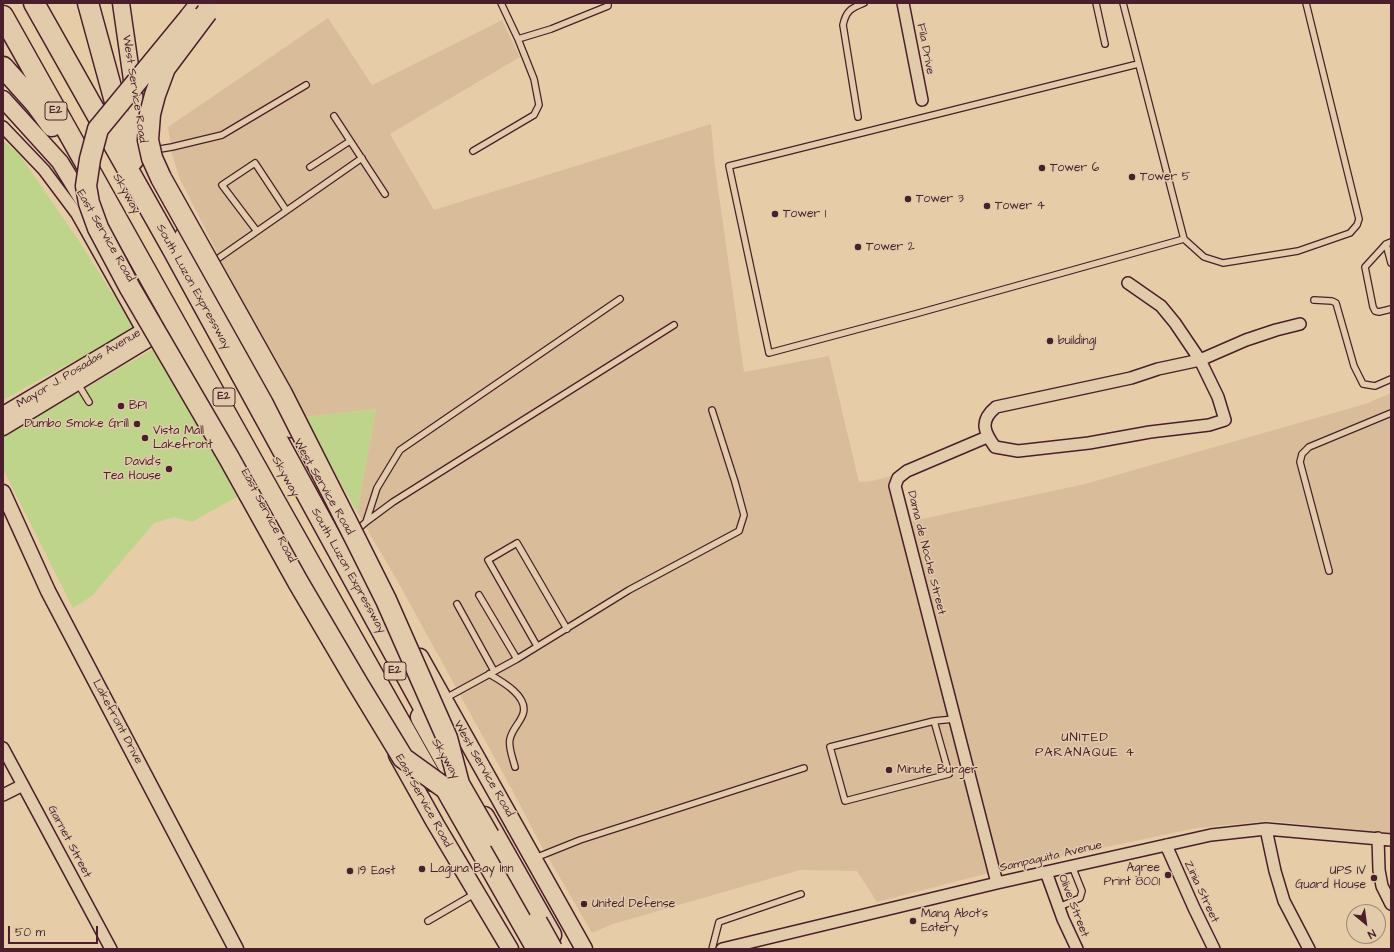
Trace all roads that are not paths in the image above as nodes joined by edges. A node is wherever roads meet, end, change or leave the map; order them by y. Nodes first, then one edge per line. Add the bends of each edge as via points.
1 (6, 3) edge
2 (21, 3) edge
3 (34, 3) edge
4 (88, 3) edge
5 (121, 3) edge
6 (201, 3) edge
7 (215, 3) edge
8 (501, 3) edge
9 (608, 3) edge
10 (864, 3) edge
11 (903, 3) edge
12 (1096, 3) edge
13 (1122, 3) edge
14 (1306, 3) edge
15 (3, 16) edge
16 (518, 39) junction
17 (1105, 44) dead end
18 (1138, 64) junction
19 (3, 67) edge
20 (306, 84) dead end
21 (3, 99) edge
22 (922, 100) dead end
23 (334, 116) dead end
24 (858, 116) dead end
25 (3, 127) edge
26 (350, 141) junction
27 (144, 151) junction
28 (473, 151) dead end
29 (362, 158) junction
30 (310, 167) dead end
31 (385, 194) dead end
32 (109, 206) junction
33 (286, 210) junction
34 (256, 230) junction
35 (1184, 239) junction
36 (1388, 243) edge
37 (171, 246) junction
38 (1391, 263) edge
39 (201, 270) junction
40 (1128, 283) dead end
41 (620, 299) dead end
42 (1314, 300) dead end
43 (1391, 309) edge
44 (1300, 324) dead end
45 (674, 325) dead end
46 (152, 332) junction
47 (1200, 360) junction
48 (75, 378) junction
49 (1391, 379) edge
50 (89, 402) dead end
51 (712, 410) dead end
52 (1391, 413) edge
53 (3, 414) edge
54 (3, 428) edge
55 (987, 437) junction
56 (3, 492) edge
57 (366, 522) junction
58 (351, 536) junction
59 (1329, 571) dead end
60 (479, 594) dead end
61 (457, 604) dead end
62 (567, 629) junction
63 (538, 646) junction
64 (516, 659) junction
65 (492, 672) junction
66 (444, 699) junction
67 (954, 719) junction
68 (934, 721) junction
69 (3, 748) edge
70 (515, 767) dead end
71 (804, 768) dead end
72 (23, 785) junction
73 (453, 787) junction
74 (3, 795) edge
75 (1266, 829) junction
76 (1378, 838) junction
77 (1391, 840) edge
78 (486, 843) junction
79 (1166, 845) junction
80 (533, 858) junction
81 (1072, 866) junction
82 (1046, 872) junction
83 (997, 883) junction
84 (476, 893) junction
85 (801, 894) dead end
86 (1391, 904) edge
87 (1059, 907) junction
88 (428, 921) dead end
89 (730, 948) edge
90 (112, 949) edge
91 (236, 949) edge
92 (510, 949) edge
93 (528, 949) edge
94 (537, 949) edge
95 (552, 949) edge
96 (559, 949) edge
97 (584, 949) edge
98 (712, 949) edge
99 (1076, 949) edge
100 (1214, 949) edge
101 (1309, 949) edge

1 - 73 highway, Skyway / E2, bridge via 299,531
2 - 73 highway, Skyway / E2, bridge
3 - 37 highway, South Luzon Expressway / E2
4 - 37 highway via 130,153
5 - 27 main road, West Service Road
6 - 73 highway, bridge via 98,128 86,186 89,203 98,228 130,288 298,582 403,758
7 - 73 highway, bridge via 165,68 150,114 148,140 152,158 282,394 379,587 447,738
8 - 16 lane
9 - 16 lane via 608,6 551,29
10 - 24 lane via 848,12 843,25
11 - 22 street, Fila Drive
12 - 17 lane
13 - 18 lane
14 - 35 lane via 1359,219 1357,225 1350,233 1298,251 1223,263 1204,257
15 - 32 highway, South Luzon Expressway / E2
16 - 28 lane via 534,79 538,105 534,115
18 - 35 lane
18 - 35 lane via 729,166 769,353
19 - 32 highway via 36,104
20 - 27 lane via 222,135
21 - 46 main road, East Service Road via 60,162 142,300
23 - 26 lane
25 - 46 street via 44,170 77,214
26 - 29 lane
26 - 30 lane
27 - 39 main road, West Service Road via 160,194
29 - 31 lane
29 - 33 lane
32 - 78 highway, South Luzon Expressway / E2
33 - 34 lane
33 - 34 lane via 255,163 222,185
34 - 39 lane
36 - 38 lane
36 - 43 lane via 1365,267 1375,311
37 - 78 highway, South Luzon Expressway / E2 via 374,619
39 - 58 main road, West Service Road
40 - 47 street via 1160,306
41 - 57 lane via 400,450 377,488
42 - 49 lane via 1332,301 1336,304 1354,366 1364,384 1374,386
44 - 47 street via 1246,340
45 - 57 lane via 393,502
46 - 48 street, Mayor J. Posadas Avenue
46 - 84 main road, East Service Road via 233,451 413,784
47 - 55 street via 1131,378 996,407 988,413 984,423
47 - 55 street via 1218,396 1225,420 1209,425 1089,443 1018,451 995,447
48 - 50 lane
48 - 53 street, Mayor J. Posadas Avenue
48 - 54 street, Mayor J. Posadas Avenue
51 - 62 lane via 744,515 739,531 629,590
52 - 59 lane via 1309,448 1302,454 1300,462
55 - 67 street, Dama de Noche Street via 907,471 898,478 895,486
56 - 91 street, Lakefront Drive via 48,591
57 - 58 lane
58 - 66 main road, West Service Road
60 - 64 lane
61 - 65 lane
62 - 63 lane
62 - 63 lane via 517,543 488,560
63 - 64 lane
64 - 65 lane
65 - 66 lane
65 - 70 lane via 508,685 523,703 524,713 512,732 510,741
66 - 80 main road, West Service Road
67 - 68 lane
67 - 83 street, Dama de Noche Street
68 - 68 lane via 830,747 845,802 949,774
69 - 72 street, Garnet Street
71 - 80 lane via 580,840
72 - 74 street
72 - 90 street, Garnet Street
73 - 94 highway, Skyway / E2, bridge
73 - 95 highway, Skyway / E2, bridge
75 - 76 street, Sampaguita Avenue
75 - 79 street, Sampaguita Avenue via 1211,835
75 - 101 street via 1274,871 1284,901
76 - 77 street, Sampaguita Avenue
76 - 86 street via 1382,886
78 - 93 highway, South Luzon Expressway / E2
78 - 96 highway, South Luzon Expressway / E2
79 - 81 street, Sampaguita Avenue
79 - 100 street, Zinia Street
80 - 97 main road, West Service Road
81 - 82 street, Sampaguita Avenue
81 - 87 lane via 1082,891 1080,898
82 - 83 street, Sampaguita Avenue
82 - 87 street, Olive Street
83 - 89 street, Sampaguita Avenue
84 - 88 lane
84 - 92 main road, East Service Road
85 - 98 lane via 719,922
87 - 99 street, Olive Street

